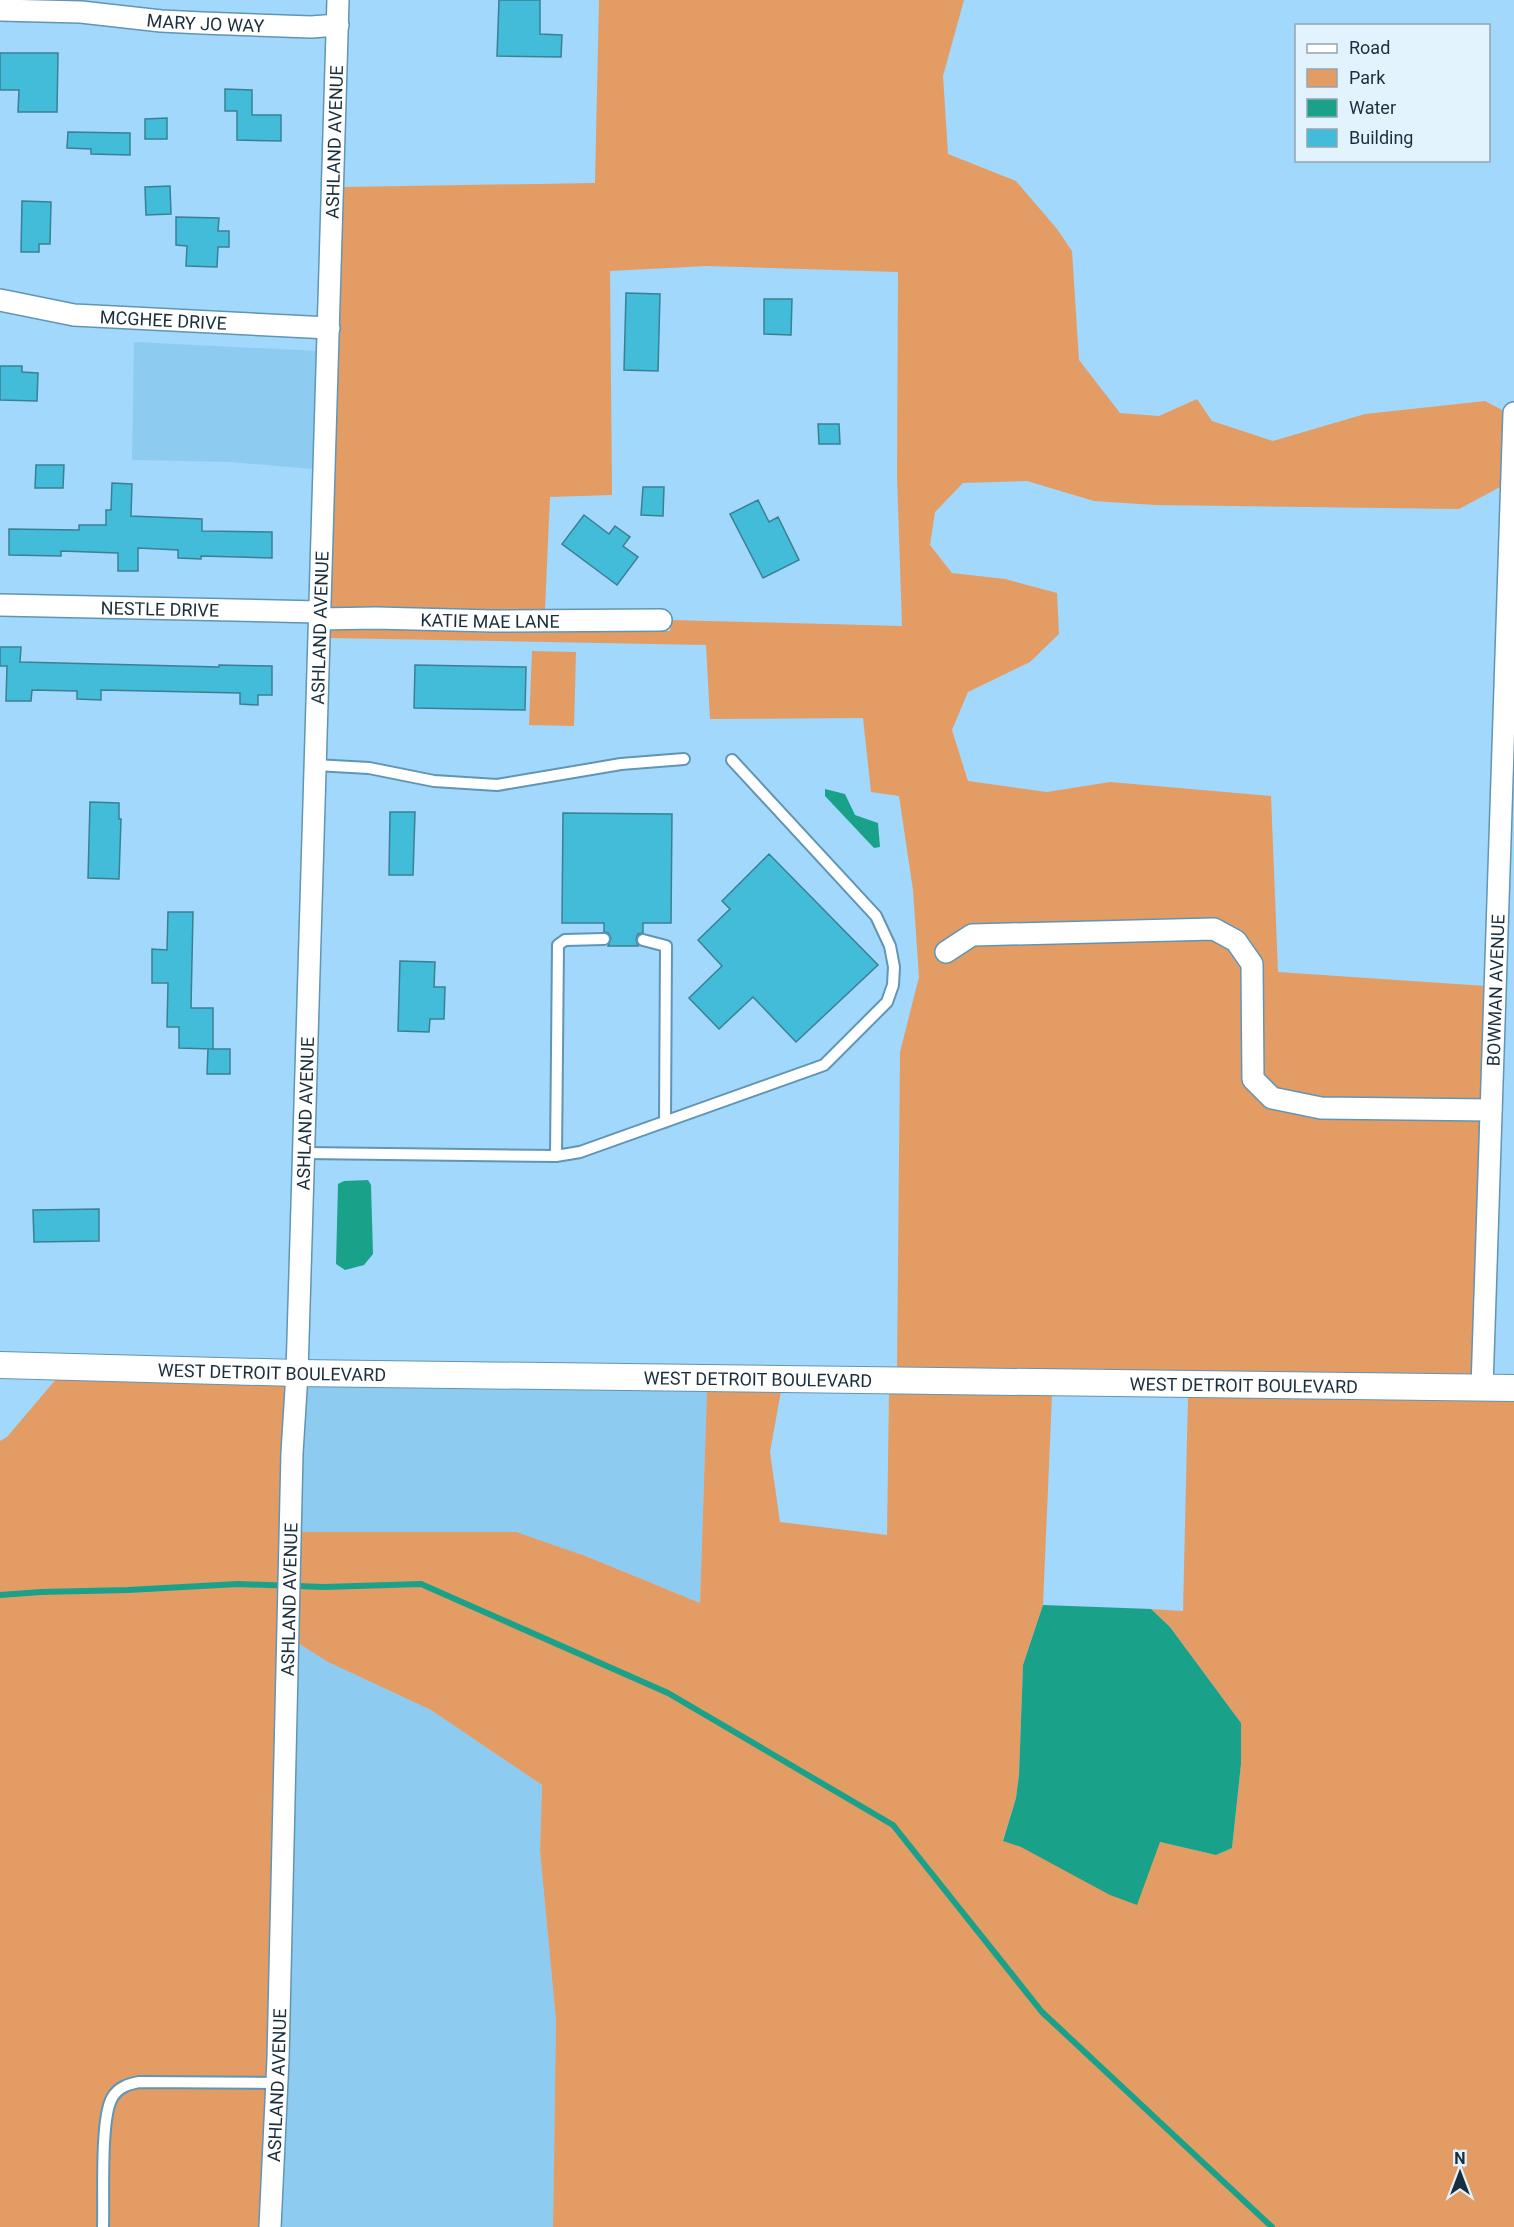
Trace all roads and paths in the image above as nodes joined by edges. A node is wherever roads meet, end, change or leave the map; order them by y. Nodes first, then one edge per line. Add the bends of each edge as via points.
1 (338, 0) edge
2 (0, 10) edge
3 (338, 25) junction
4 (0, 300) edge
5 (329, 328) junction
6 (1514, 413) edge
7 (0, 605) edge
8 (319, 616) junction
9 (661, 620) dead end
10 (1510, 675) edge
11 (684, 759) dead end
12 (732, 760) dead end
13 (315, 765) junction
14 (604, 939) dead end
15 (643, 940) dead end
16 (946, 952) dead end
17 (1491, 1110) junction
18 (665, 1122) junction
19 (304, 1153) junction
20 (556, 1156) junction
21 (0, 1365) edge
22 (297, 1373) junction
23 (1482, 1388) junction
24 (1514, 1389) edge
25 (277, 2083) junction
26 (103, 2227) edge
27 (270, 2227) edge

1 - 3 street, ASHLAND AVENUE
2 - 3 street, MARY JO WAY via 81,12 202,23
3 - 5 street, ASHLAND AVENUE
4 - 5 street, MCGHEE DRIVE via 74,315
5 - 8 street, ASHLAND AVENUE
6 - 10 street, BOWMAN AVENUE
7 - 8 street, NESTLE DRIVE
8 - 9 street, KATIE MAE LANE
8 - 13 street, ASHLAND AVENUE
10 - 17 street, BOWMAN AVENUE
11 - 13 lane via 621,764 497,786 434,781 369,768
12 - 18 lane via 876,916 890,946 893,985 886,1002 824,1065
13 - 19 street, ASHLAND AVENUE
14 - 20 lane via 566,940 558,945
15 - 18 lane via 666,946
16 - 17 street via 972,935 1214,929 1236,941 1252,964 1253,1079 1272,1098 1321,1108
17 - 23 street, BOWMAN AVENUE
18 - 20 lane via 580,1152
19 - 20 lane
19 - 22 street, ASHLAND AVENUE
21 - 22 street, WEST DETROIT BOULEVARD
22 - 23 street, WEST DETROIT BOULEVARD
22 - 25 street, ASHLAND AVENUE
23 - 24 street, WEST DETROIT BOULEVARD
25 - 26 lane via 124,2085 113,2096 106,2113
25 - 27 street, ASHLAND AVENUE

